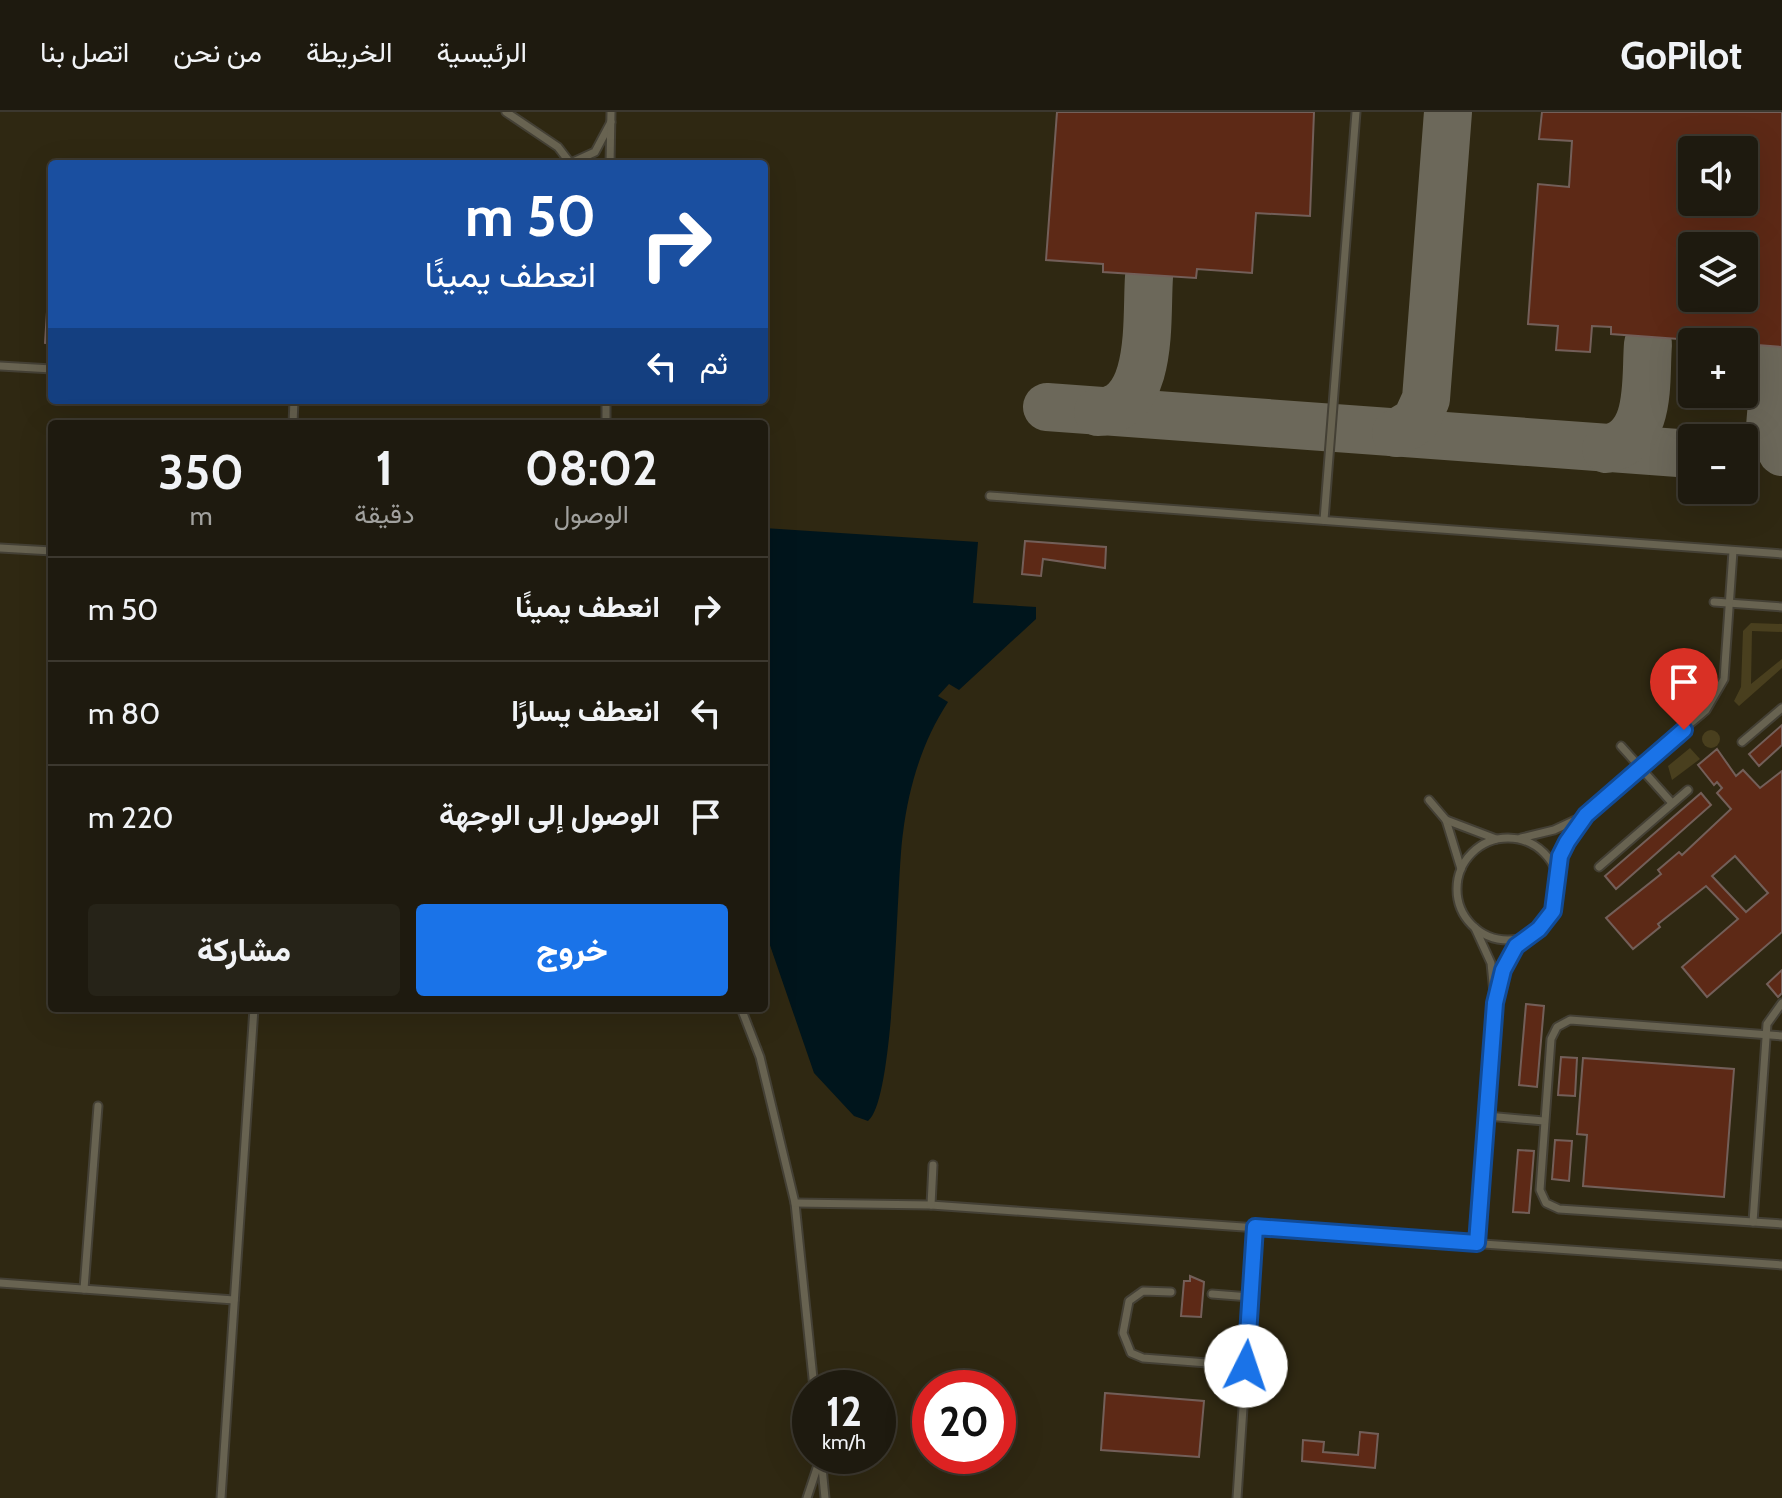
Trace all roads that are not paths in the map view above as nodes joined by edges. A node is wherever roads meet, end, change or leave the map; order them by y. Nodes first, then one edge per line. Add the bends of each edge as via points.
1 (506, 112) edge
2 (611, 112) edge
3 (1356, 112) edge
4 (611, 122) junction
5 (568, 160) edge
6 (579, 160) edge
7 (610, 160) edge
8 (0, 366) edge
9 (48, 369) edge
10 (990, 496) dead end
11 (1324, 520) junction
12 (0, 548) edge
13 (48, 551) edge
14 (1733, 551) junction
15 (1782, 554) edge
16 (1714, 602) dead end
17 (1729, 602) junction
18 (1782, 607) edge
19 (1782, 708) edge
20 (1742, 742) dead end
21 (1621, 746) dead end
22 (1641, 767) junction
23 (1688, 790) dead end
24 (1429, 800) dead end
25 (1672, 803) junction
26 (1586, 815) junction
27 (1446, 820) junction
28 (1498, 839) junction
29 (1517, 839) junction
30 (1599, 867) dead end
31 (1461, 869) junction
32 (1557, 876) junction
33 (1475, 928) junction
34 (1529, 935) junction
35 (1495, 1003) junction
36 (1782, 1003) edge
37 (254, 1012) edge
38 (743, 1012) edge
39 (1766, 1034) junction
40 (1782, 1036) edge
41 (98, 1106) dead end
42 (1487, 1116) junction
43 (1544, 1121) junction
44 (933, 1165) dead end
45 (795, 1203) junction
46 (931, 1205) junction
47 (1753, 1222) junction
48 (1782, 1224) edge
49 (1255, 1227) junction
50 (1477, 1243) junction
51 (1782, 1265) edge
52 (0, 1283) edge
53 (84, 1289) junction
54 (1171, 1292) dead end
55 (1212, 1294) dead end
56 (1250, 1297) junction
57 (234, 1300) junction
58 (1246, 1366) junction
59 (812, 1370) edge
60 (815, 1474) edge
61 (823, 1474) edge
62 (221, 1498) edge
63 (807, 1498) edge
64 (825, 1498) edge
65 (1237, 1498) edge

1 - 5 lane via 558,147
2 - 4 lane
3 - 11 lane
4 - 6 lane via 595,152
4 - 7 lane
8 - 9 lane
10 - 11 lane
11 - 14 lane
12 - 13 lane
14 - 15 lane
14 - 17 lane
16 - 17 lane
17 - 18 lane
17 - 22 lane via 1724,679 1717,697
19 - 20 lane
21 - 22 lane
22 - 25 lane
22 - 26 lane
23 - 25 lane
24 - 27 lane
25 - 30 lane
26 - 29 lane
26 - 32 lane via 1567,842
27 - 28 lane
27 - 31 lane
28 - 29 lane
28 - 31 lane via 1472,853
29 - 32 lane via 1543,852
31 - 33 lane via 1460,907
32 - 34 lane via 1553,911
33 - 34 lane via 1496,938
33 - 35 lane via 1491,963
34 - 35 lane via 1509,958
35 - 42 lane
36 - 39 lane via 1769,1015
37 - 57 lane
38 - 45 lane via 760,1057
39 - 40 lane
39 - 43 lane via 1565,1021 1551,1039
39 - 47 lane
41 - 53 lane
42 - 43 lane
42 - 50 lane
43 - 47 lane via 1540,1190 1552,1207
44 - 46 lane
45 - 46 lane
45 - 59 lane
46 - 49 lane
47 - 48 lane
49 - 50 lane
49 - 56 lane
50 - 51 lane
52 - 53 lane
53 - 57 lane
54 - 58 lane via 1149,1289 1129,1301 1123,1333 1131,1353
55 - 56 lane
56 - 58 lane
57 - 62 lane
58 - 65 lane
60 - 63 lane
61 - 64 lane

